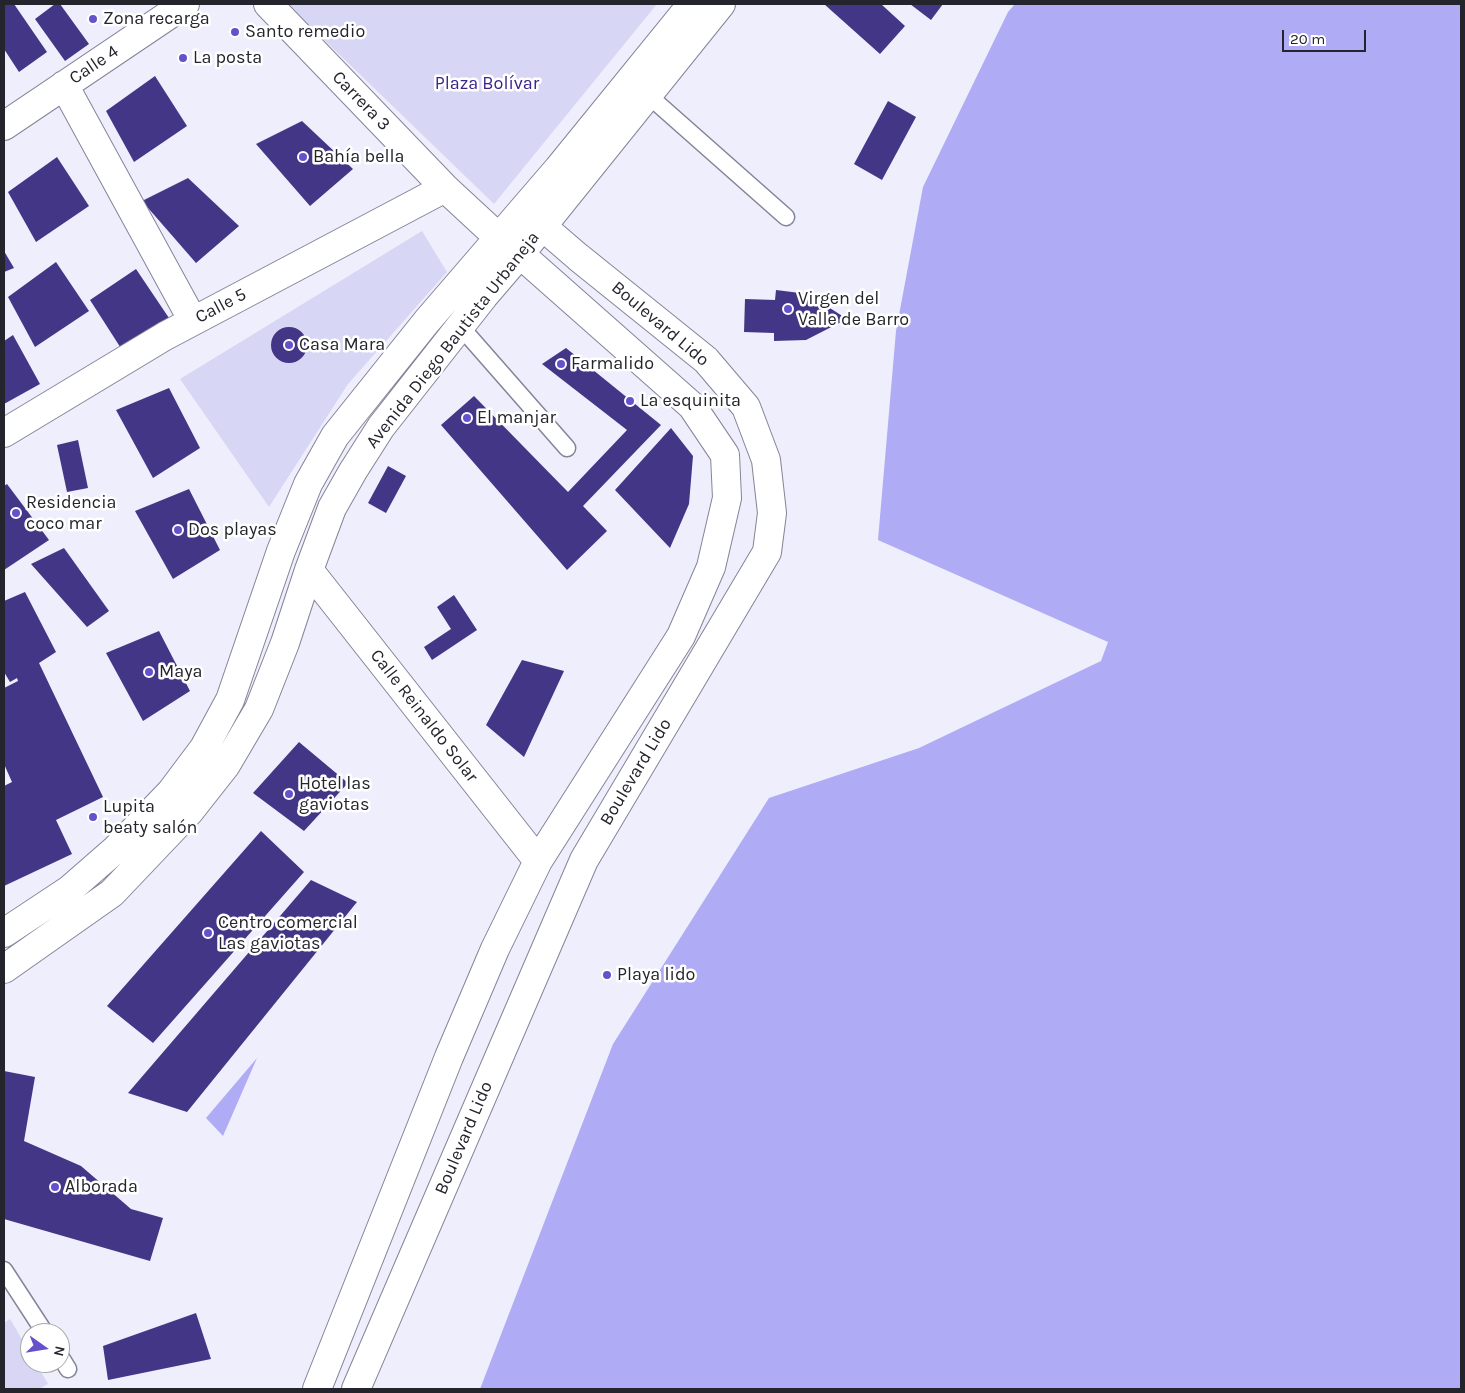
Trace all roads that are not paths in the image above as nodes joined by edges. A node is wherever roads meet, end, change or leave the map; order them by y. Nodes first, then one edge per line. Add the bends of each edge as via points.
1 (185, 4) edge
2 (268, 4) edge
3 (692, 4) edge
4 (721, 4) edge
5 (64, 85) junction
6 (648, 96) junction
7 (4, 126) edge
8 (445, 188) junction
9 (786, 217) dead end
10 (542, 226) junction
11 (510, 246) junction
12 (193, 321) junction
13 (460, 326) junction
14 (4, 433) edge
15 (567, 448) dead end
16 (309, 570) junction
17 (538, 861) junction
18 (4, 934) edge
19 (4, 969) edge
20 (4, 1270) edge
21 (38, 1323) edge
22 (317, 1389) edge
23 (356, 1389) edge

1 - 5 street, Calle 4
2 - 8 street, Carrera 3
3 - 11 street, Avenida Diego Bautista Urbaneja
4 - 6 street, Avenida Diego Bautista Urbaneja
5 - 7 street, Calle 4
5 - 12 street
6 - 9 lane
6 - 10 street, Avenida Diego Bautista Urbaneja
8 - 11 street, Carrera 3
8 - 12 street, Calle 5
10 - 11 street, Avenida Diego Bautista Urbaneja
10 - 23 street, Boulevard Lido via 706,360 746,407 766,460 772,513 767,552 584,860
11 - 13 street, Avenida Diego Bautista Urbaneja
11 - 17 street, Boulevard Lido via 692,406 725,455 727,498 711,567 681,636
11 - 18 street, Avenida Diego Bautista Urbaneja via 427,321 334,436 308,484 280,551 230,700 204,748 172,792 116,849 69,890
12 - 14 street, Calle 5
13 - 15 lane
13 - 16 street, Avenida Diego Bautista Urbaneja via 381,427 353,470 332,508
16 - 17 street, Calle Reinaldo Solar
16 - 19 street, Avenida Diego Bautista Urbaneja via 259,709 226,765 189,812 112,893
17 - 22 street, Boulevard Lido via 495,949 449,1057
20 - 21 lane

